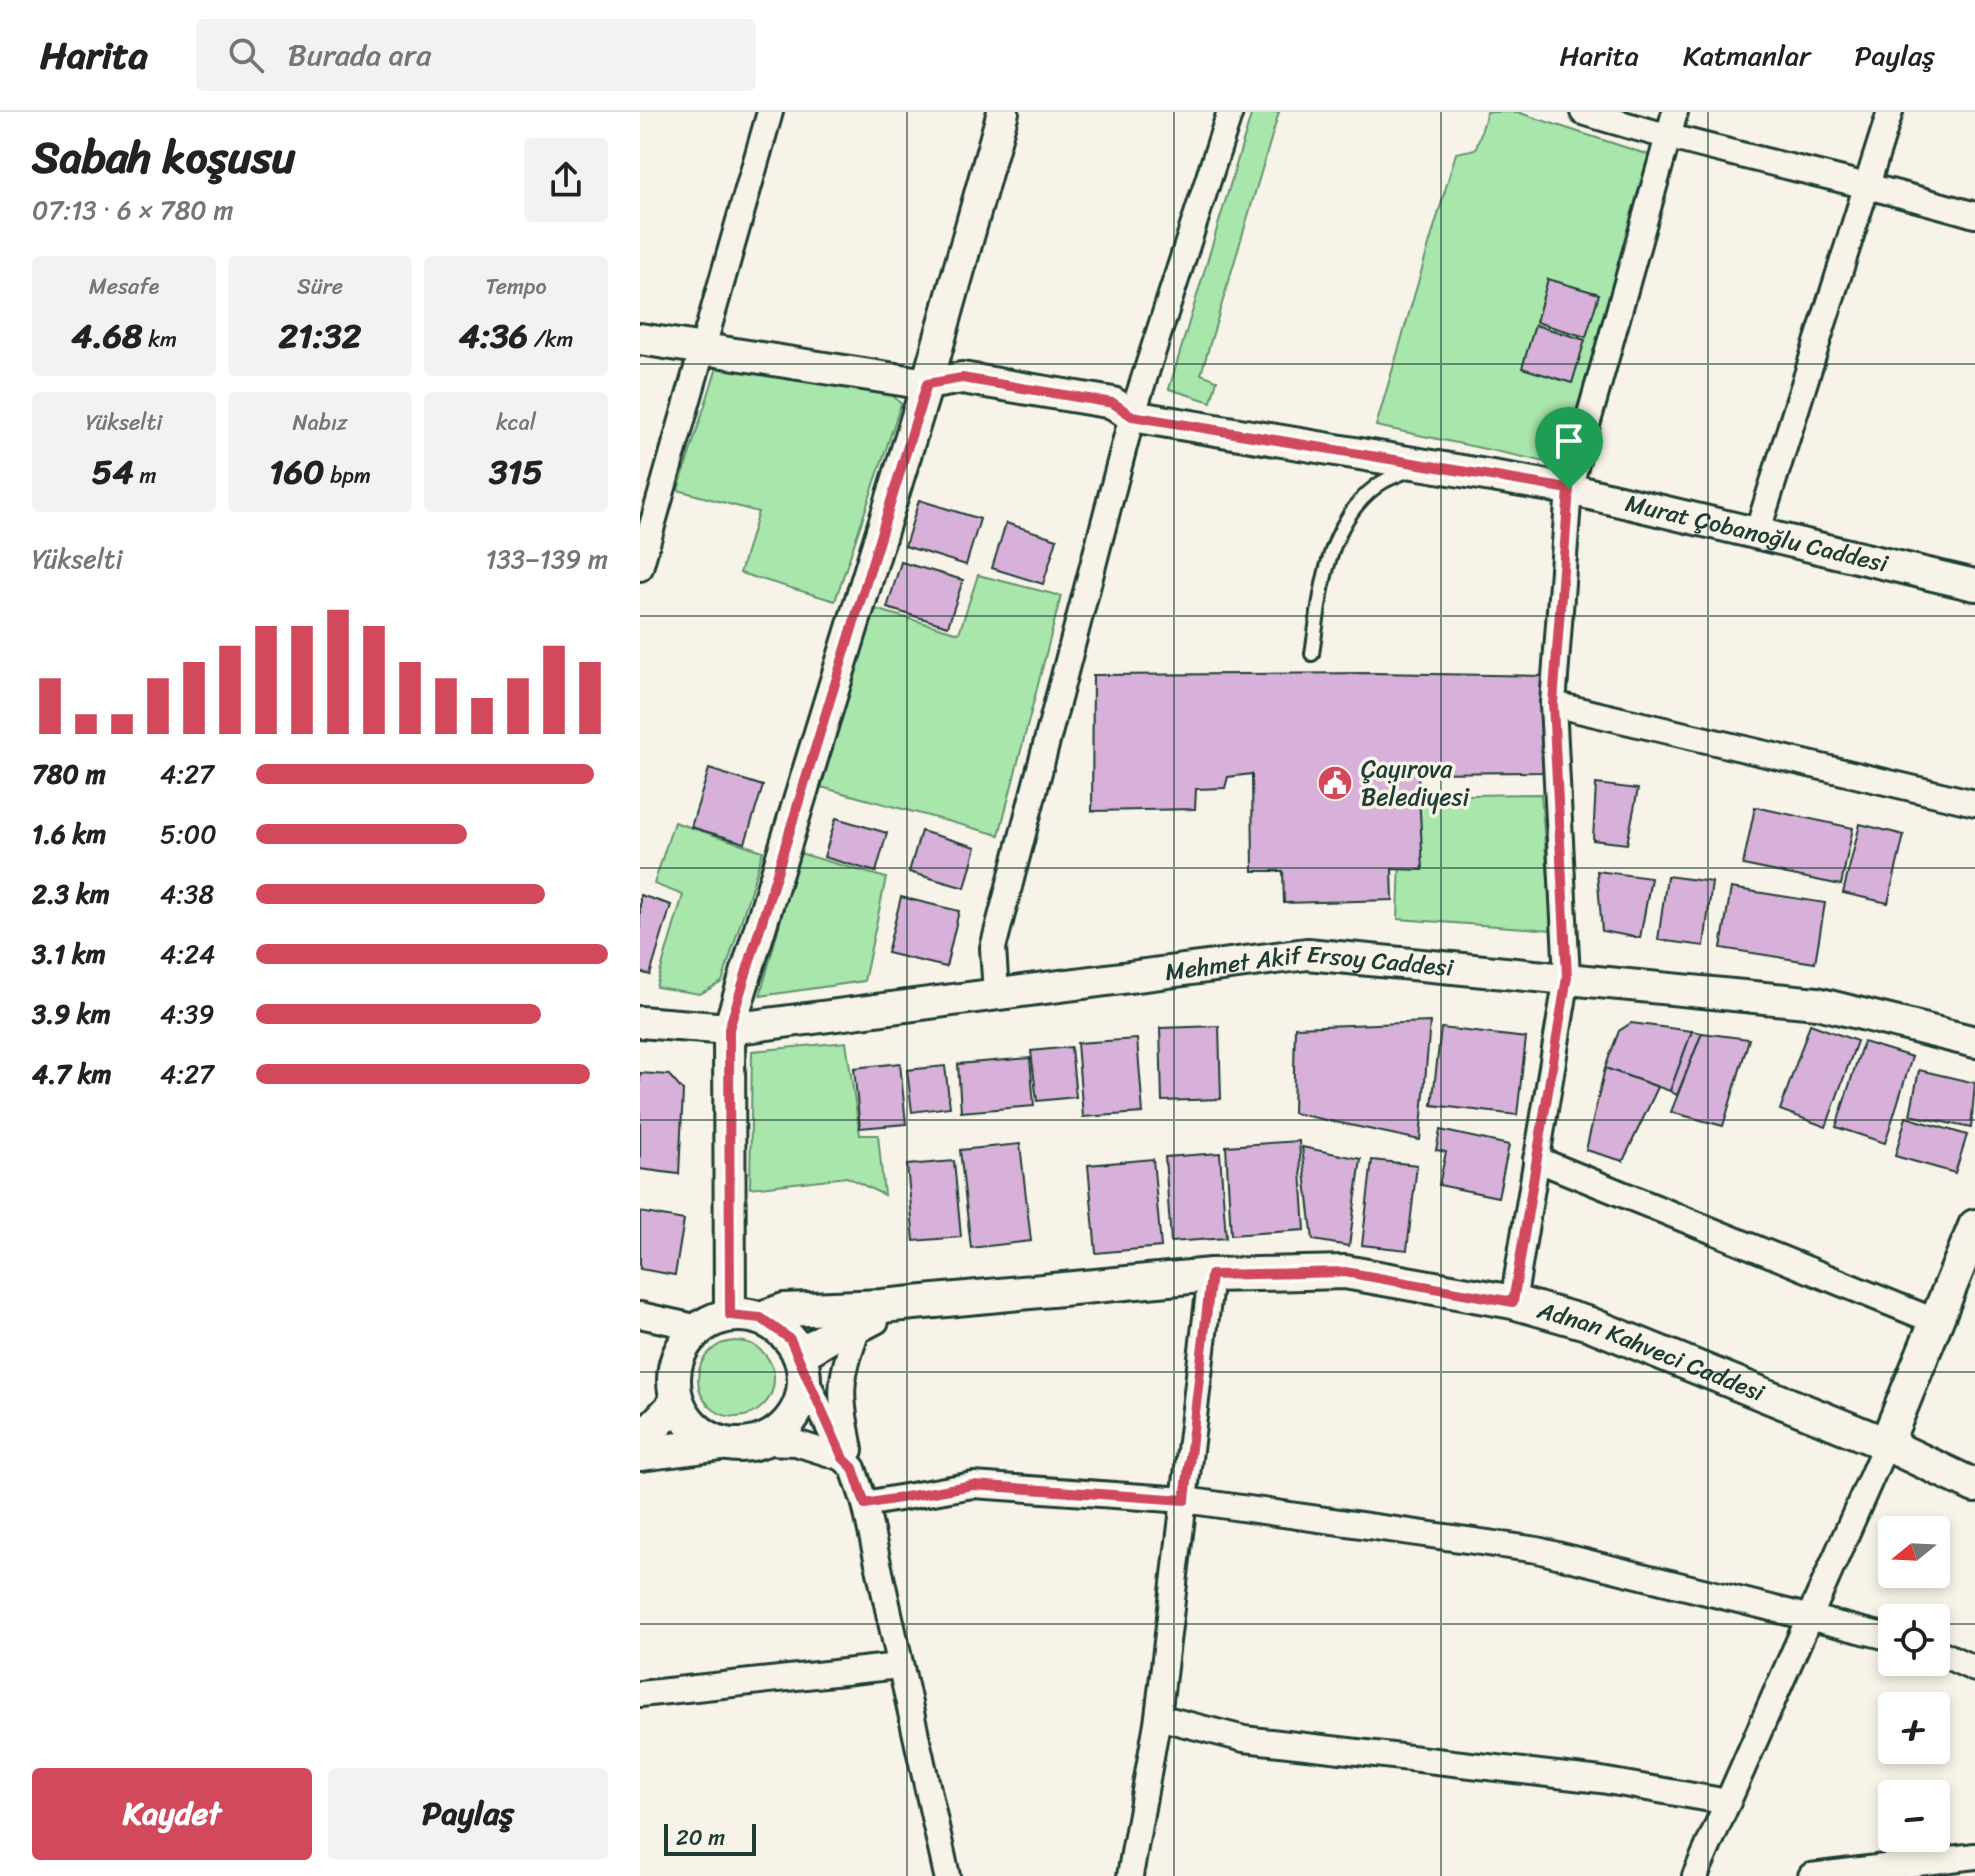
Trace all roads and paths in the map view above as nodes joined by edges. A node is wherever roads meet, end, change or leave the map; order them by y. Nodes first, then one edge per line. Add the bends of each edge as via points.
1 (770, 112) edge
2 (1003, 112) edge
3 (1230, 112) edge
4 (1583, 112) edge
5 (1675, 112) edge
6 (1890, 112) edge
7 (1666, 138) junction
8 (1867, 184) junction
9 (1975, 215) edge
10 (640, 339) edge
11 (705, 349) junction
12 (927, 384) junction
13 (1132, 416) junction
14 (1423, 464) junction
15 (1569, 489) junction
16 (1757, 533) junction
17 (640, 568) edge
18 (1975, 585) edge
19 (1312, 654) dead end
20 (1553, 704) junction
21 (1975, 803) edge
22 (1567, 977) junction
23 (996, 993) junction
24 (640, 1022) edge
25 (729, 1029) junction
26 (1975, 1042) edge
27 (1536, 1159) junction
28 (1975, 1226) edge
29 (1968, 1271) edge
30 (1211, 1275) junction
31 (925, 1302) junction
32 (1513, 1302) junction
33 (882, 1306) junction
34 (640, 1315) edge
35 (746, 1317) junction
36 (1937, 1322) junction
37 (699, 1328) junction
38 (802, 1365) junction
39 (677, 1402) junction
40 (640, 1441) edge
41 (762, 1442) junction
42 (721, 1444) junction
43 (1886, 1444) junction
44 (640, 1454) edge
45 (848, 1463) junction
46 (1975, 1486) edge
47 (1185, 1500) junction
48 (865, 1504) junction
49 (1810, 1616) junction
50 (1878, 1634) edge
51 (1950, 1657) edge
52 (899, 1666) junction
53 (1975, 1669) edge
54 (640, 1694) edge
55 (1158, 1717) junction
56 (1728, 1802) junction
57 (1975, 1856) edge
58 (947, 1876) edge
59 (1130, 1876) edge
60 (1695, 1876) edge
61 (1811, 1876) edge

1 - 11 street
2 - 12 street
3 - 13 street
4 - 7 street
5 - 7 street
6 - 8 street
7 - 8 street
7 - 15 street
8 - 9 street
8 - 16 street
10 - 11 street, Murat Çobanoğlu Caddesi
11 - 12 street, Murat Çobanoğlu Caddesi
11 - 17 street
12 - 13 street, Murat Çobanoğlu Caddesi via 962,378 1113,403
12 - 25 street
13 - 14 street, Murat Çobanoğlu Caddesi
13 - 23 street via 993,948
14 - 15 street, Murat Çobanoğlu Caddesi
14 - 19 lane via 1378,484 1351,510 1327,562
15 - 16 street, Murat Çobanoğlu Caddesi
15 - 20 street
16 - 18 street, Murat Çobanoğlu Caddesi
20 - 21 street
20 - 22 street
22 - 23 street, Mehmet Akif Ersoy Caddesi via 1307,954
22 - 26 street, Mehmet Akif Ersoy Caddesi via 1817,1003
22 - 27 street
23 - 25 street, Mehmet Akif Ersoy Caddesi
24 - 25 street, Mehmet Akif Ersoy Caddesi
25 - 35 street
27 - 32 street
27 - 36 street
28 - 29 main road
29 - 36 main road
30 - 31 main road, Adnan Kahveci Caddesi
30 - 32 main road, Adnan Kahveci Caddesi via 1345,1272
30 - 47 street
31 - 33 main road, Adnan Kahveci Caddesi
31 - 45 street via 857,1331 841,1372
32 - 43 main road, Adnan Kahveci Caddesi via 1590,1324
33 - 35 main road, Adnan Kahveci Caddesi
33 - 38 main road, Adnan Kahveci Caddesi via 839,1327
34 - 37 street
35 - 37 main road
35 - 38 main road via 777,1327
36 - 43 main road
37 - 39 main road via 676,1361
38 - 41 main road via 803,1396 794,1416
38 - 45 street
39 - 40 main road
39 - 42 main road via 702,1435
41 - 42 main road
41 - 45 street via 796,1443
42 - 44 main road
43 - 46 main road, Adnan Kahveci Caddesi
43 - 49 street
45 - 48 street
47 - 48 street via 973,1485
47 - 49 street via 1537,1550
47 - 55 street
48 - 52 street
49 - 50 street
49 - 56 street
51 - 53 street
52 - 54 street
52 - 58 street
55 - 56 street via 1244,1739 1601,1780
55 - 59 street
56 - 60 street
57 - 61 street

